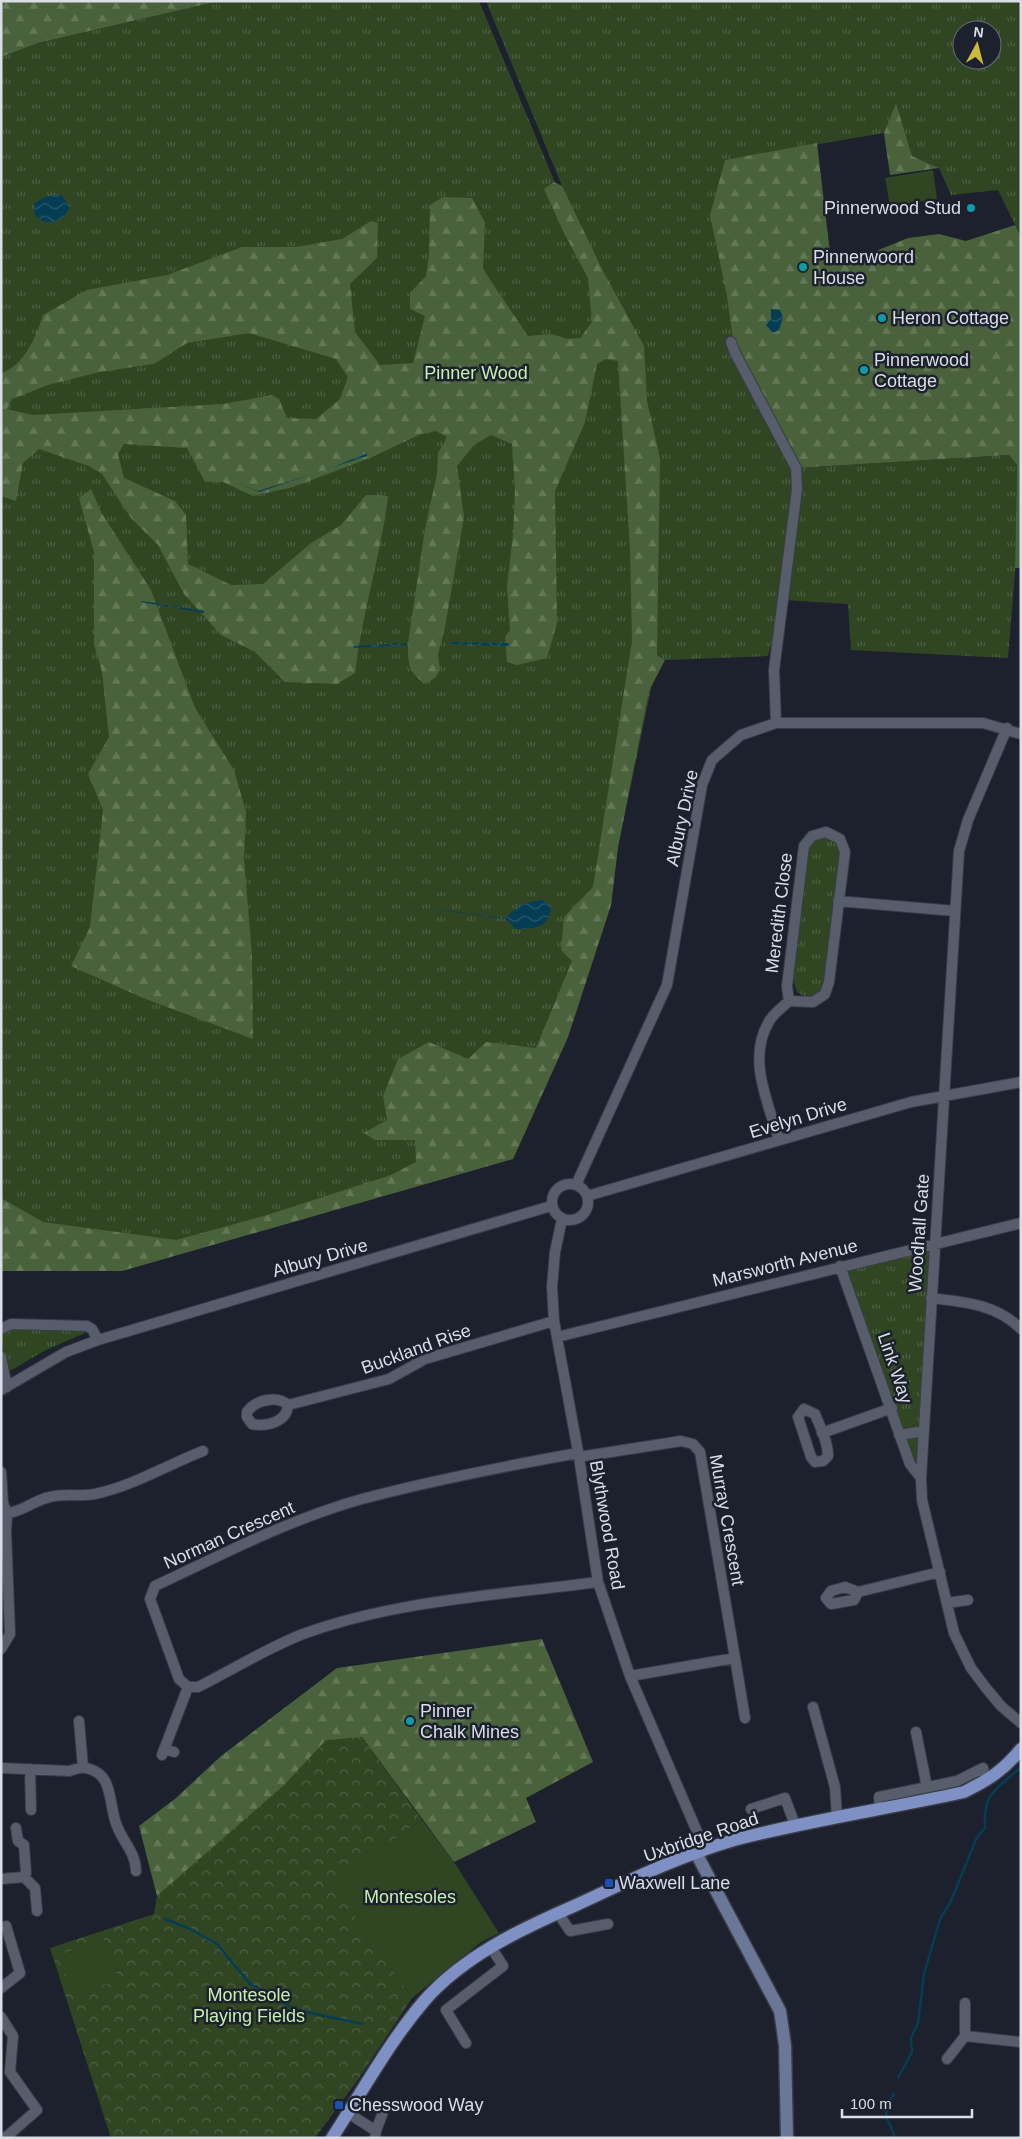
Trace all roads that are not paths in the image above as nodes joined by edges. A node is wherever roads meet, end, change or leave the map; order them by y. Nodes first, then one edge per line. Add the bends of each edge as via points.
1 (731, 342) dead end
2 (776, 723) junction
3 (1007, 728) junction
4 (1021, 734) edge
5 (838, 901) junction
6 (955, 911) junction
7 (789, 1001) junction
8 (1021, 1082) edge
9 (944, 1094) junction
10 (779, 1140) junction
11 (576, 1185) junction
12 (588, 1196) junction
13 (552, 1206) junction
14 (562, 1219) junction
15 (1021, 1223) edge
16 (935, 1243) junction
17 (840, 1266) junction
18 (931, 1298) junction
19 (554, 1321) junction
20 (1, 1329) edge
21 (1021, 1329) edge
22 (557, 1336) junction
23 (98, 1340) junction
24 (1, 1357) edge
25 (4, 1389) edge
26 (288, 1406) dead end
27 (892, 1408) junction
28 (924, 1431) junction
29 (822, 1433) junction
30 (899, 1435) junction
31 (202, 1451) dead end
32 (578, 1455) junction
33 (1, 1472) edge
34 (921, 1478) junction
35 (7, 1514) junction
36 (940, 1572) junction
37 (598, 1582) junction
38 (858, 1592) dead end
39 (968, 1600) dead end
40 (947, 1603) junction
41 (1, 1650) edge
42 (735, 1658) junction
43 (630, 1676) junction
44 (188, 1687) junction
45 (813, 1707) dead end
46 (745, 1718) dead end
47 (79, 1721) dead end
48 (1021, 1723) edge
49 (916, 1732) dead end
50 (1021, 1749) edge
51 (167, 1752) dead end
52 (83, 1767) junction
53 (1, 1768) edge
54 (30, 1768) junction
55 (986, 1781) junction
56 (927, 1787) junction
57 (750, 1809) dead end
58 (880, 1809) junction
59 (31, 1810) dead end
60 (837, 1818) junction
61 (795, 1825) junction
62 (16, 1828) dead end
63 (700, 1851) junction
64 (136, 1871) dead end
65 (24, 1877) junction
66 (1, 1879) edge
67 (38, 1911) dead end
68 (558, 1913) junction
69 (608, 1924) dead end
70 (6, 1926) dead end
71 (491, 1947) junction
72 (1, 1988) edge
73 (965, 2003) dead end
74 (1, 2017) edge
75 (965, 2036) junction
76 (1021, 2042) edge
77 (466, 2043) dead end
78 (947, 2059) dead end
79 (384, 2109) dead end
80 (348, 2113) junction
81 (376, 2134) edge
82 (6, 2138) edge
83 (332, 2138) edge
84 (787, 2138) edge

1 - 2 street via 796,468 797,489 774,670
2 - 3 street, Albury Drive via 982,723
2 - 11 street, Albury Drive via 741,735 712,760 702,785 667,985
3 - 4 street, Albury Drive
3 - 6 street, Woodhall Gate via 968,820 959,851
5 - 6 street
5 - 7 street, Meredith Close via 826,994 813,1002
5 - 7 street, Meredith Close via 845,852 840,839 826,832 812,836 804,846 787,986
6 - 9 street, Woodhall Gate
7 - 10 street via 770,1019 760,1042 759,1068
8 - 9 street, Evelyn Drive
9 - 10 street, Evelyn Drive
9 - 16 street, Woodhall Gate
10 - 12 street, Evelyn Drive
11 - 12 street
11 - 13 street via 565,1184 556,1190
12 - 14 street via 583,1214 574,1220
13 - 14 street
13 - 23 street, Albury Drive
14 - 19 street, Blythwood Road via 552,1287
15 - 16 street, Marsworth Avenue
16 - 17 street, Marsworth Avenue
16 - 18 street, Woodhall Gate
17 - 22 street, Marsworth Avenue
17 - 27 street, Link Way
18 - 21 street via 974,1303 995,1310
18 - 28 street, Woodhall Gate
19 - 22 street, Blythwood Road
19 - 26 street, Buckland Rise via 425,1359 389,1379
20 - 23 street via 12,1324 87,1326
22 - 32 street, Blythwood Road
23 - 25 street, Albury Drive via 59,1355
24 - 25 street, Albury Drive
27 - 29 street
27 - 30 street, Link Way
28 - 30 street
28 - 34 street, Woodhall Gate
29 - 29 street via 828,1456 815,1462 798,1417 800,1412 804,1409 815,1414
30 - 34 street, Link Way via 910,1464
31 - 35 street via 122,1486 94,1494 49,1497
32 - 37 street, Blythwood Road
32 - 42 street, Murray Crescent via 681,1441 693,1444 700,1452
32 - 44 street, Norman Crescent via 502,1467 361,1500 275,1529 155,1586 150,1599 179,1680
33 - 35 street
34 - 36 street, Woodhall Gate via 922,1500
35 - 41 street via 10,1634
36 - 38 street
36 - 40 street, Woodhall Gate
37 - 43 street, Blythwood Road
37 - 44 street via 360,1616 302,1635 198,1687
39 - 40 street
40 - 48 street, Woodhall Gate via 954,1633 971,1668 1001,1706
42 - 43 street
42 - 46 street, Murray Crescent
43 - 63 street, Blythwood Road
44 - 51 street
45 - 60 street via 835,1787
47 - 52 street
49 - 56 street
50 - 55 main road, Uxbridge Road via 1006,1767
52 - 54 street via 69,1771
52 - 64 street via 96,1771 106,1782 117,1827 133,1855
53 - 54 street
54 - 59 street
55 - 56 street via 983,1768 957,1781
55 - 58 main road, Uxbridge Road via 964,1792
56 - 58 street via 879,1797
57 - 61 street via 785,1798
58 - 60 main road, Uxbridge Road
60 - 61 main road, Uxbridge Road
61 - 63 main road, Uxbridge Road
62 - 65 street via 18,1841 24,1845
63 - 68 main road, Uxbridge Road
63 - 84 street via 780,2011 785,2045
65 - 66 street
65 - 67 street via 35,1888
68 - 69 street via 570,1931
68 - 71 main road, Uxbridge Road
70 - 72 street via 20,1973
71 - 77 street via 503,1966 446,2010
71 - 80 main road, Uxbridge Road via 458,1969 426,2000 398,2036
73 - 75 street
74 - 82 street via 13,2036 10,2072 37,2110
75 - 76 street
75 - 78 street
79 - 81 street
80 - 81 street
80 - 83 main road, Uxbridge Road

